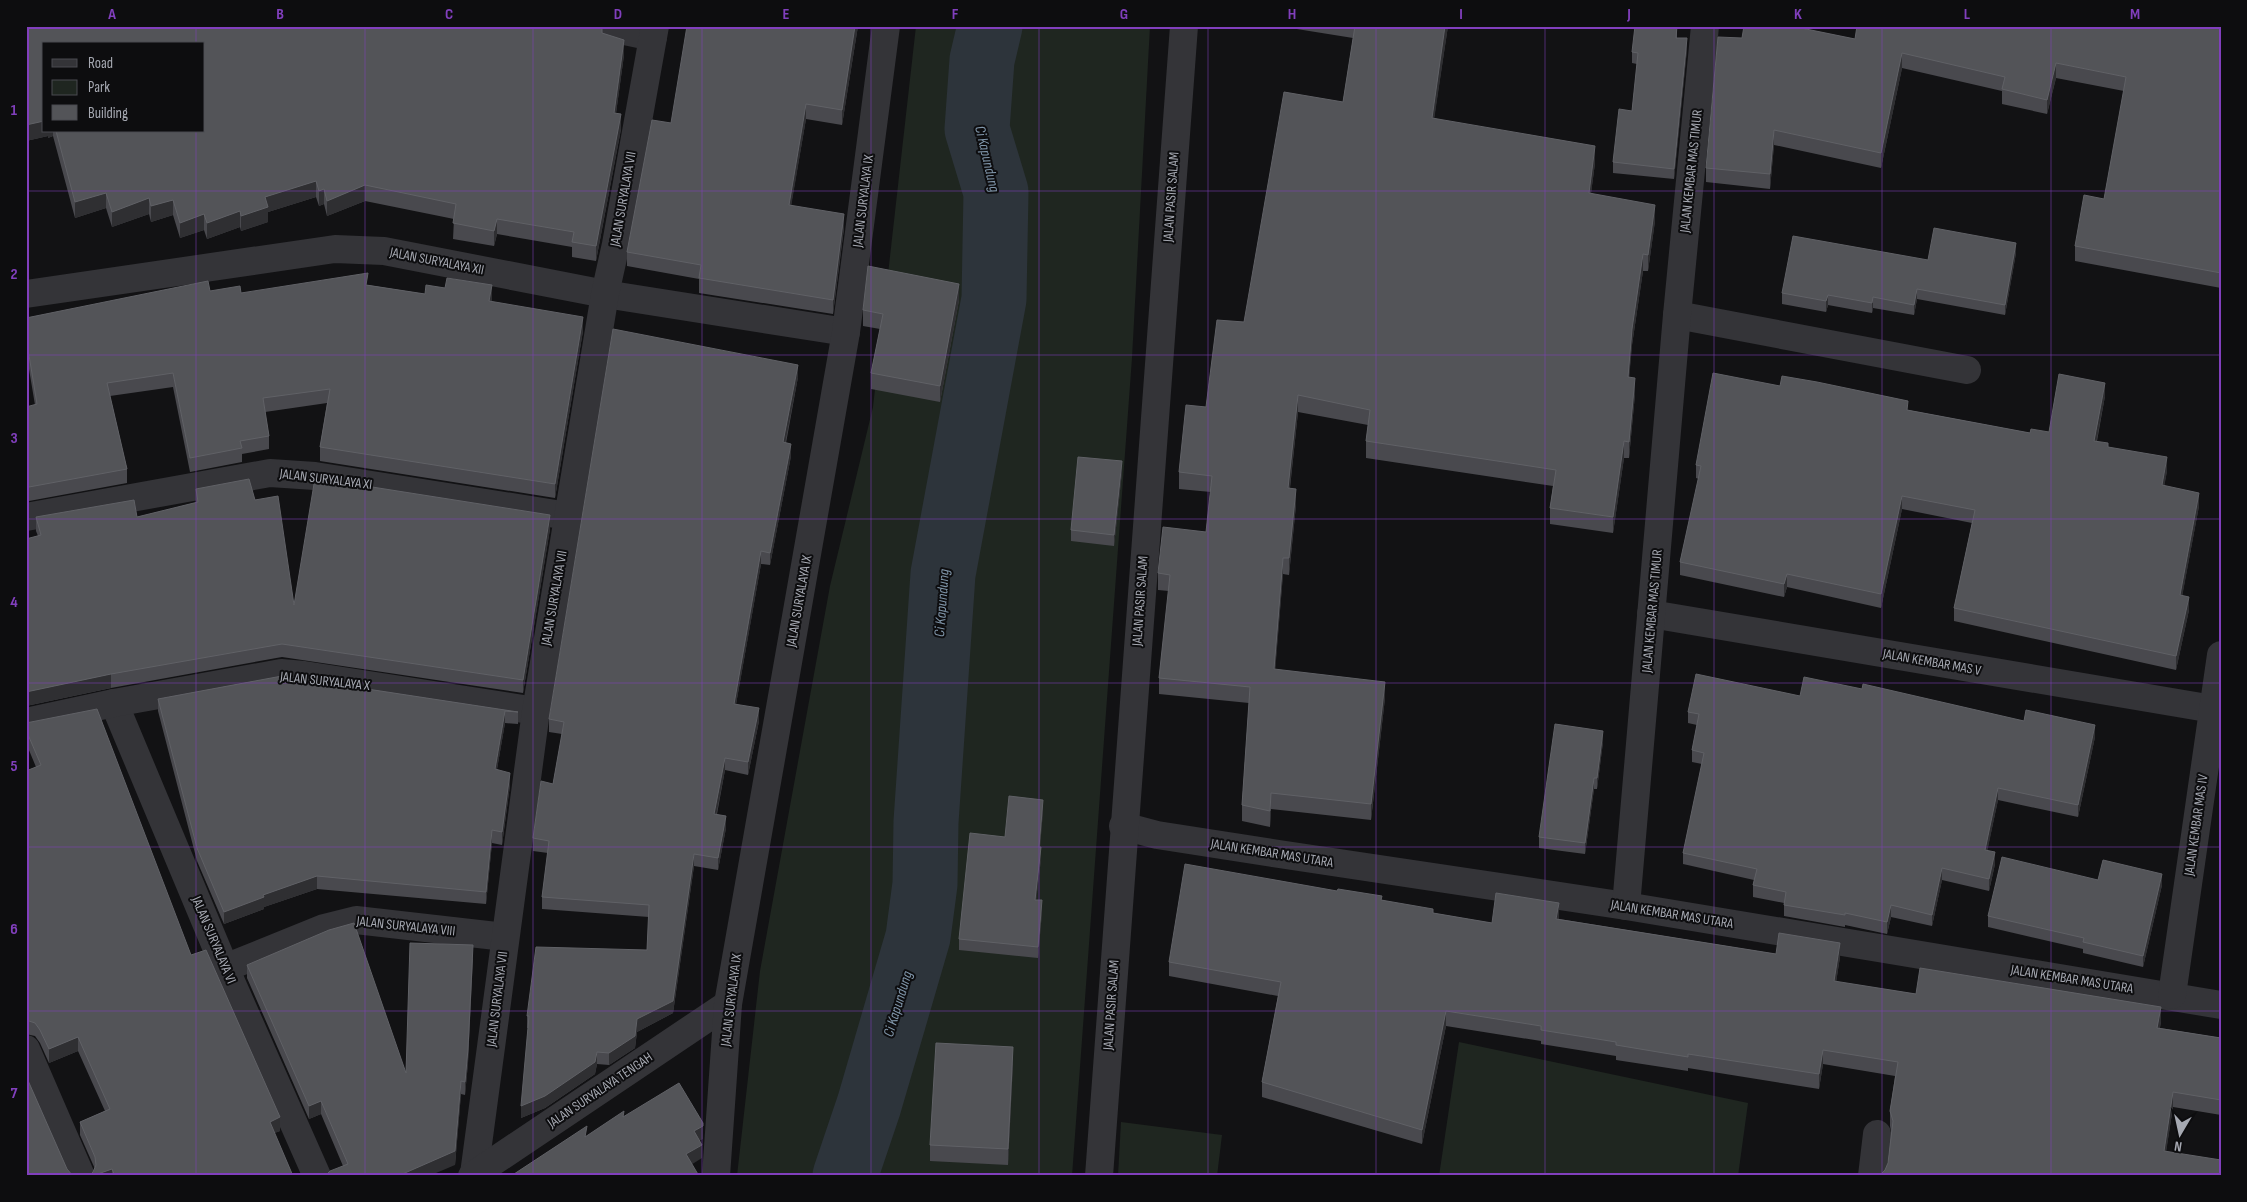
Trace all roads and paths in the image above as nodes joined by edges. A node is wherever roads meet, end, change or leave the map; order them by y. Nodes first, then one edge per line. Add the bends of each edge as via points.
1 (601, 26) edge
2 (886, 26) edge
3 (1184, 26) edge
4 (1705, 26) edge
5 (654, 32) edge
6 (26, 294) edge
7 (605, 294) junction
8 (1677, 315) junction
9 (846, 332) junction
10 (1967, 370) dead end
11 (568, 516) junction
12 (26, 517) edge
13 (1651, 614) junction
14 (2221, 655) edge
15 (114, 703) junction
16 (2213, 710) junction
17 (536, 711) junction
18 (26, 722) edge
19 (1123, 826) junction
20 (1626, 906) junction
21 (505, 937) junction
22 (225, 968) junction
23 (2172, 995) junction
24 (728, 1004) junction
25 (2221, 1005) edge
26 (26, 1050) edge
27 (1878, 1134) dead end
28 (473, 1175) edge
29 (81, 1176) edge
30 (316, 1176) edge
31 (716, 1176) edge
32 (1099, 1176) edge
33 (1872, 1176) edge

1 - 5 street
2 - 9 street, JALAN SURYALAYA IX
3 - 19 street, JALAN PASIR SALAM
4 - 8 street, JALAN KEMBAR MAS TIMUR
5 - 7 street, JALAN SURYALAYA VII
6 - 7 street, JALAN SURYALAYA XII via 335,250 384,250
7 - 9 street, JALAN SURYALAYA XII
7 - 11 street, JALAN SURYALAYA VII
8 - 10 street
8 - 13 street, JALAN KEMBAR MAS TIMUR
9 - 24 street, JALAN SURYALAYA IX
11 - 12 street, JALAN SURYALAYA XI via 315,476 270,473
11 - 17 street, JALAN SURYALAYA VII
13 - 16 street, JALAN KEMBAR MAS V
13 - 20 street, JALAN KEMBAR MAS TIMUR
14 - 16 street, JALAN KEMBAR MAS IV
15 - 17 street, JALAN SURYALAYA X via 281,673
15 - 18 street, JALAN SURYALAYA X
15 - 22 street, JALAN SURYALAYA VI
16 - 23 street, JALAN KEMBAR MAS IV
17 - 21 street, JALAN SURYALAYA VII
19 - 20 street, JALAN KEMBAR MAS UTARA via 1279,854
19 - 32 street, JALAN PASIR SALAM
20 - 23 street, JALAN KEMBAR MAS UTARA
21 - 22 street, JALAN SURYALAYA VIII via 356,920 324,928
21 - 28 street, JALAN SURYALAYA VII
22 - 30 street, JALAN SURYALAYA VI
23 - 25 street, JALAN KEMBAR MAS UTARA
24 - 28 street, JALAN SURYALAYA TENGAH
24 - 31 street, JALAN SURYALAYA IX
26 - 29 street
27 - 33 street

